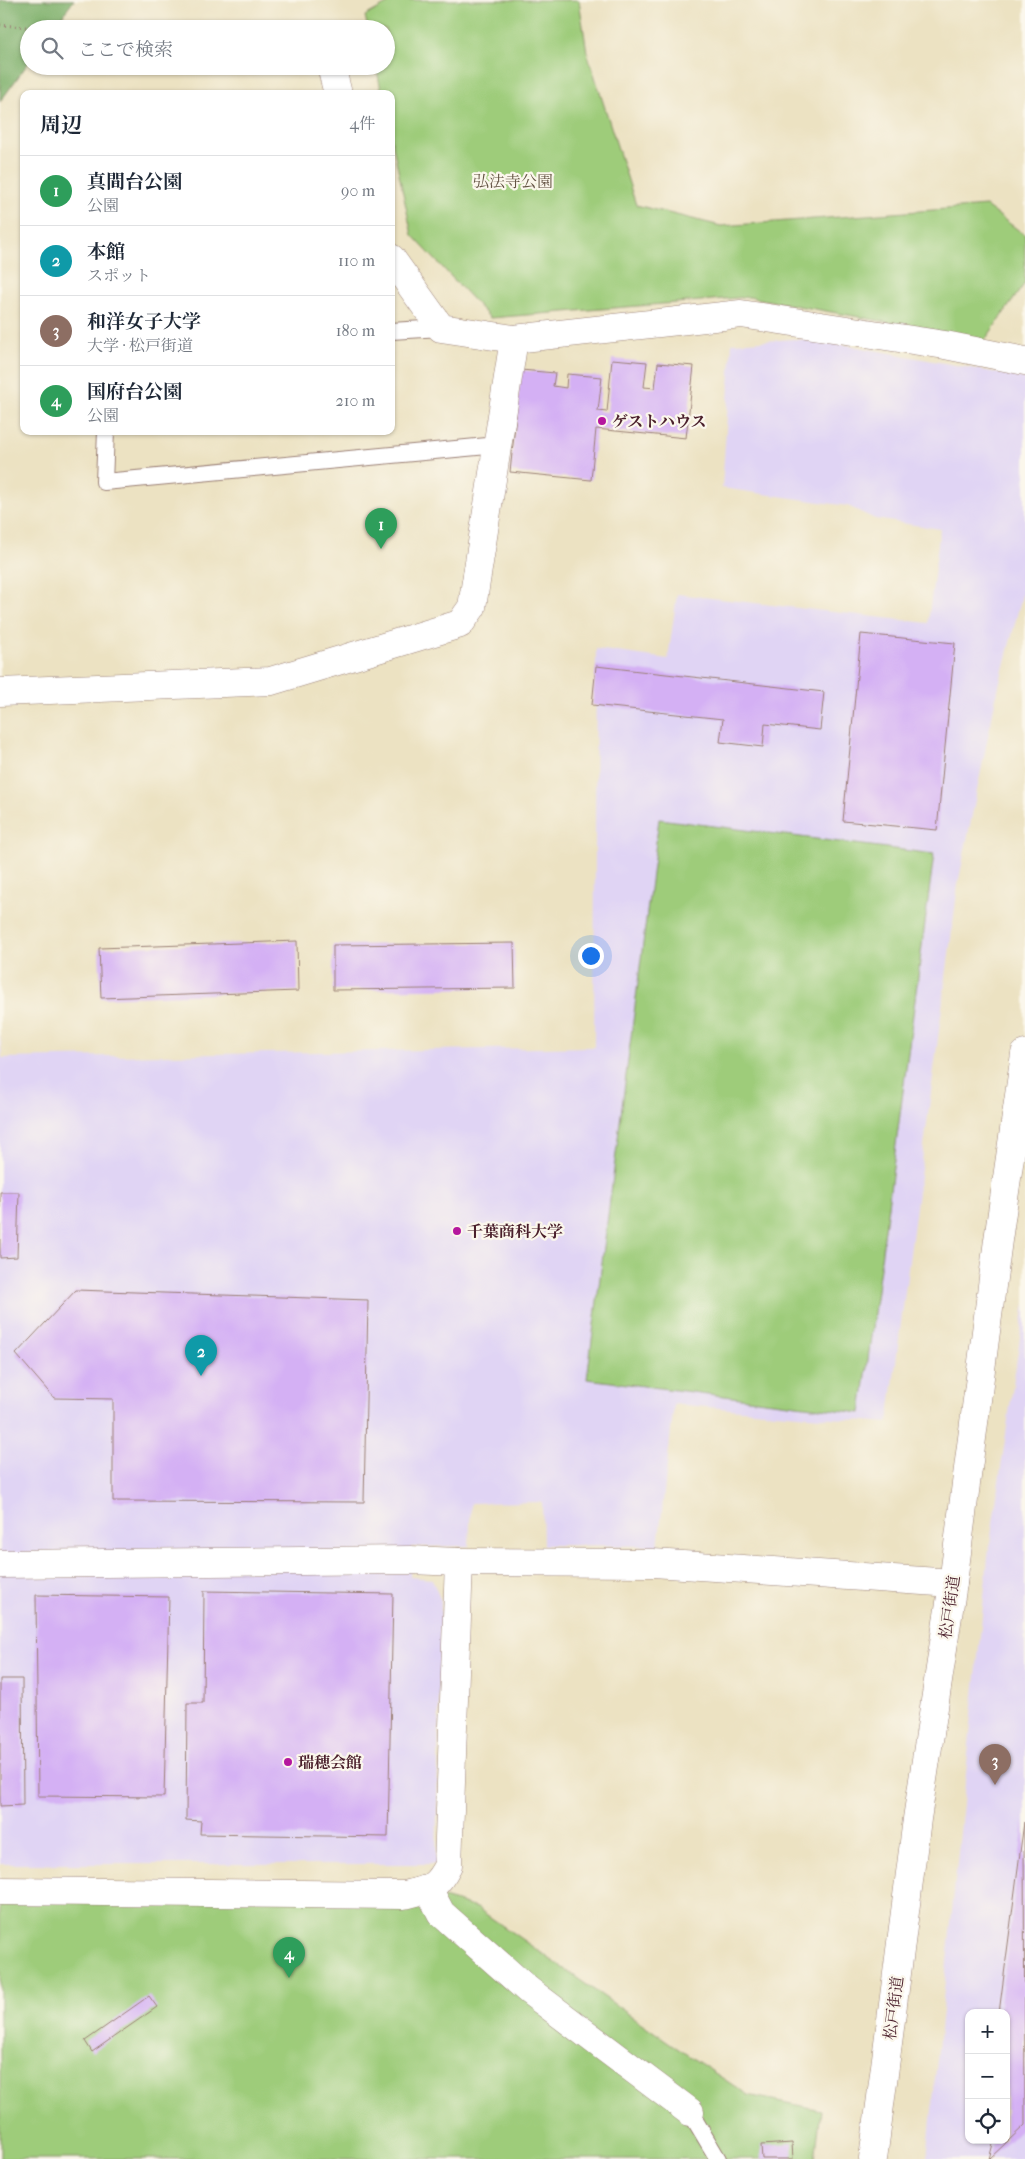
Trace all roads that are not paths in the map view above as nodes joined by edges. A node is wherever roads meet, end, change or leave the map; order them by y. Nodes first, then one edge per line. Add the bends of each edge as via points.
1 (333, 75) edge
2 (337, 90) edge
3 (395, 264) edge
4 (441, 328) junction
5 (395, 331) edge
6 (514, 338) junction
7 (1025, 360) edge
8 (106, 435) edge
9 (498, 445) junction
10 (0, 692) edge
11 (1025, 1054) edge
12 (459, 1562) junction
13 (0, 1564) edge
14 (953, 1583) junction
15 (428, 1890) junction
16 (0, 1892) edge
17 (690, 2112) joint
18 (718, 2159) edge
19 (873, 2159) edge

1 - 2 street
3 - 4 street
4 - 5 lane
4 - 6 street
6 - 7 street via 740,314
6 - 9 street
8 - 9 lane via 104,482
9 - 10 street via 472,607 460,624 271,681
11 - 14 street, 松戸街道
12 - 13 street
12 - 14 street via 652,1563
12 - 15 street via 448,1864 440,1880
14 - 19 street, 松戸街道 via 917,1819
15 - 16 street via 404,1895
15 - 17 street via 441,1914 528,1990
17 - 18 lane

